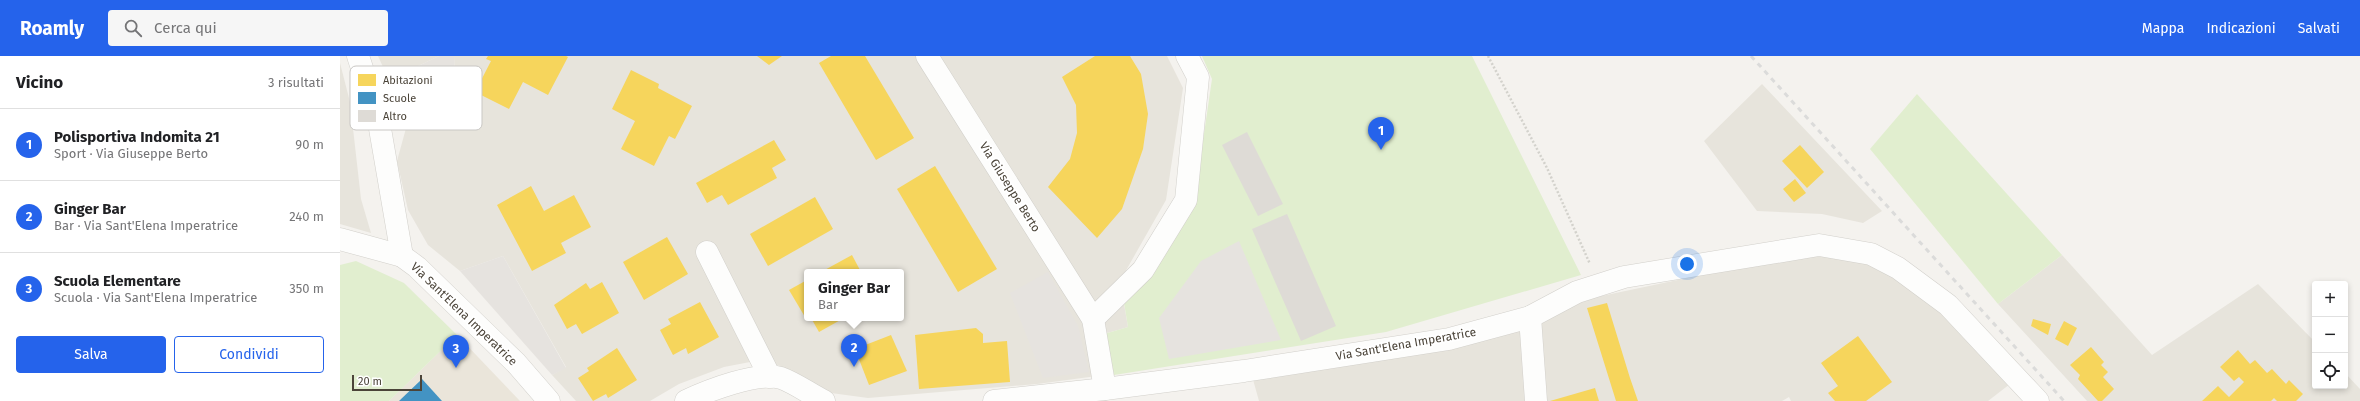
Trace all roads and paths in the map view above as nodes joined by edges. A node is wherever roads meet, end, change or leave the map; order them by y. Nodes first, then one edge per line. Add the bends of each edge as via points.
1 (358, 56) edge
2 (927, 56) edge
3 (1187, 56) edge
4 (1488, 56) edge
5 (361, 66) edge
6 (380, 130) edge
7 (340, 239) edge
8 (707, 252) dead end
9 (402, 256) junction
10 (1599, 283) junction
11 (1530, 317) junction
12 (1093, 319) junction
13 (770, 377) junction
14 (1105, 389) junction
15 (549, 401) edge
16 (686, 401) edge
17 (824, 401) edge
18 (994, 401) edge
19 (1536, 401) edge
20 (2038, 401) edge

1 - 5 street, Via Sant'Elena Imperatrice
2 - 12 street, Via Giuseppe Berto
3 - 12 street via 1198,77 1186,200 1143,270
4 - 10 path via 1547,168
6 - 9 street, Via Sant'Elena Imperatrice
7 - 9 street
8 - 13 street
9 - 15 street, Via Sant'Elena Imperatrice via 417,267 516,363
10 - 11 street, Via Sant'Elena Imperatrice
10 - 20 street, Via Sant'Elena Imperatrice via 1819,245 1871,254 1898,268 1948,305
11 - 14 street, Via Sant'Elena Imperatrice via 1449,339 1252,370
11 - 19 street
12 - 14 street, Via Giuseppe Berto
13 - 16 street via 748,380
13 - 17 street via 781,378
14 - 18 street, Via Sant'Elena Imperatrice

